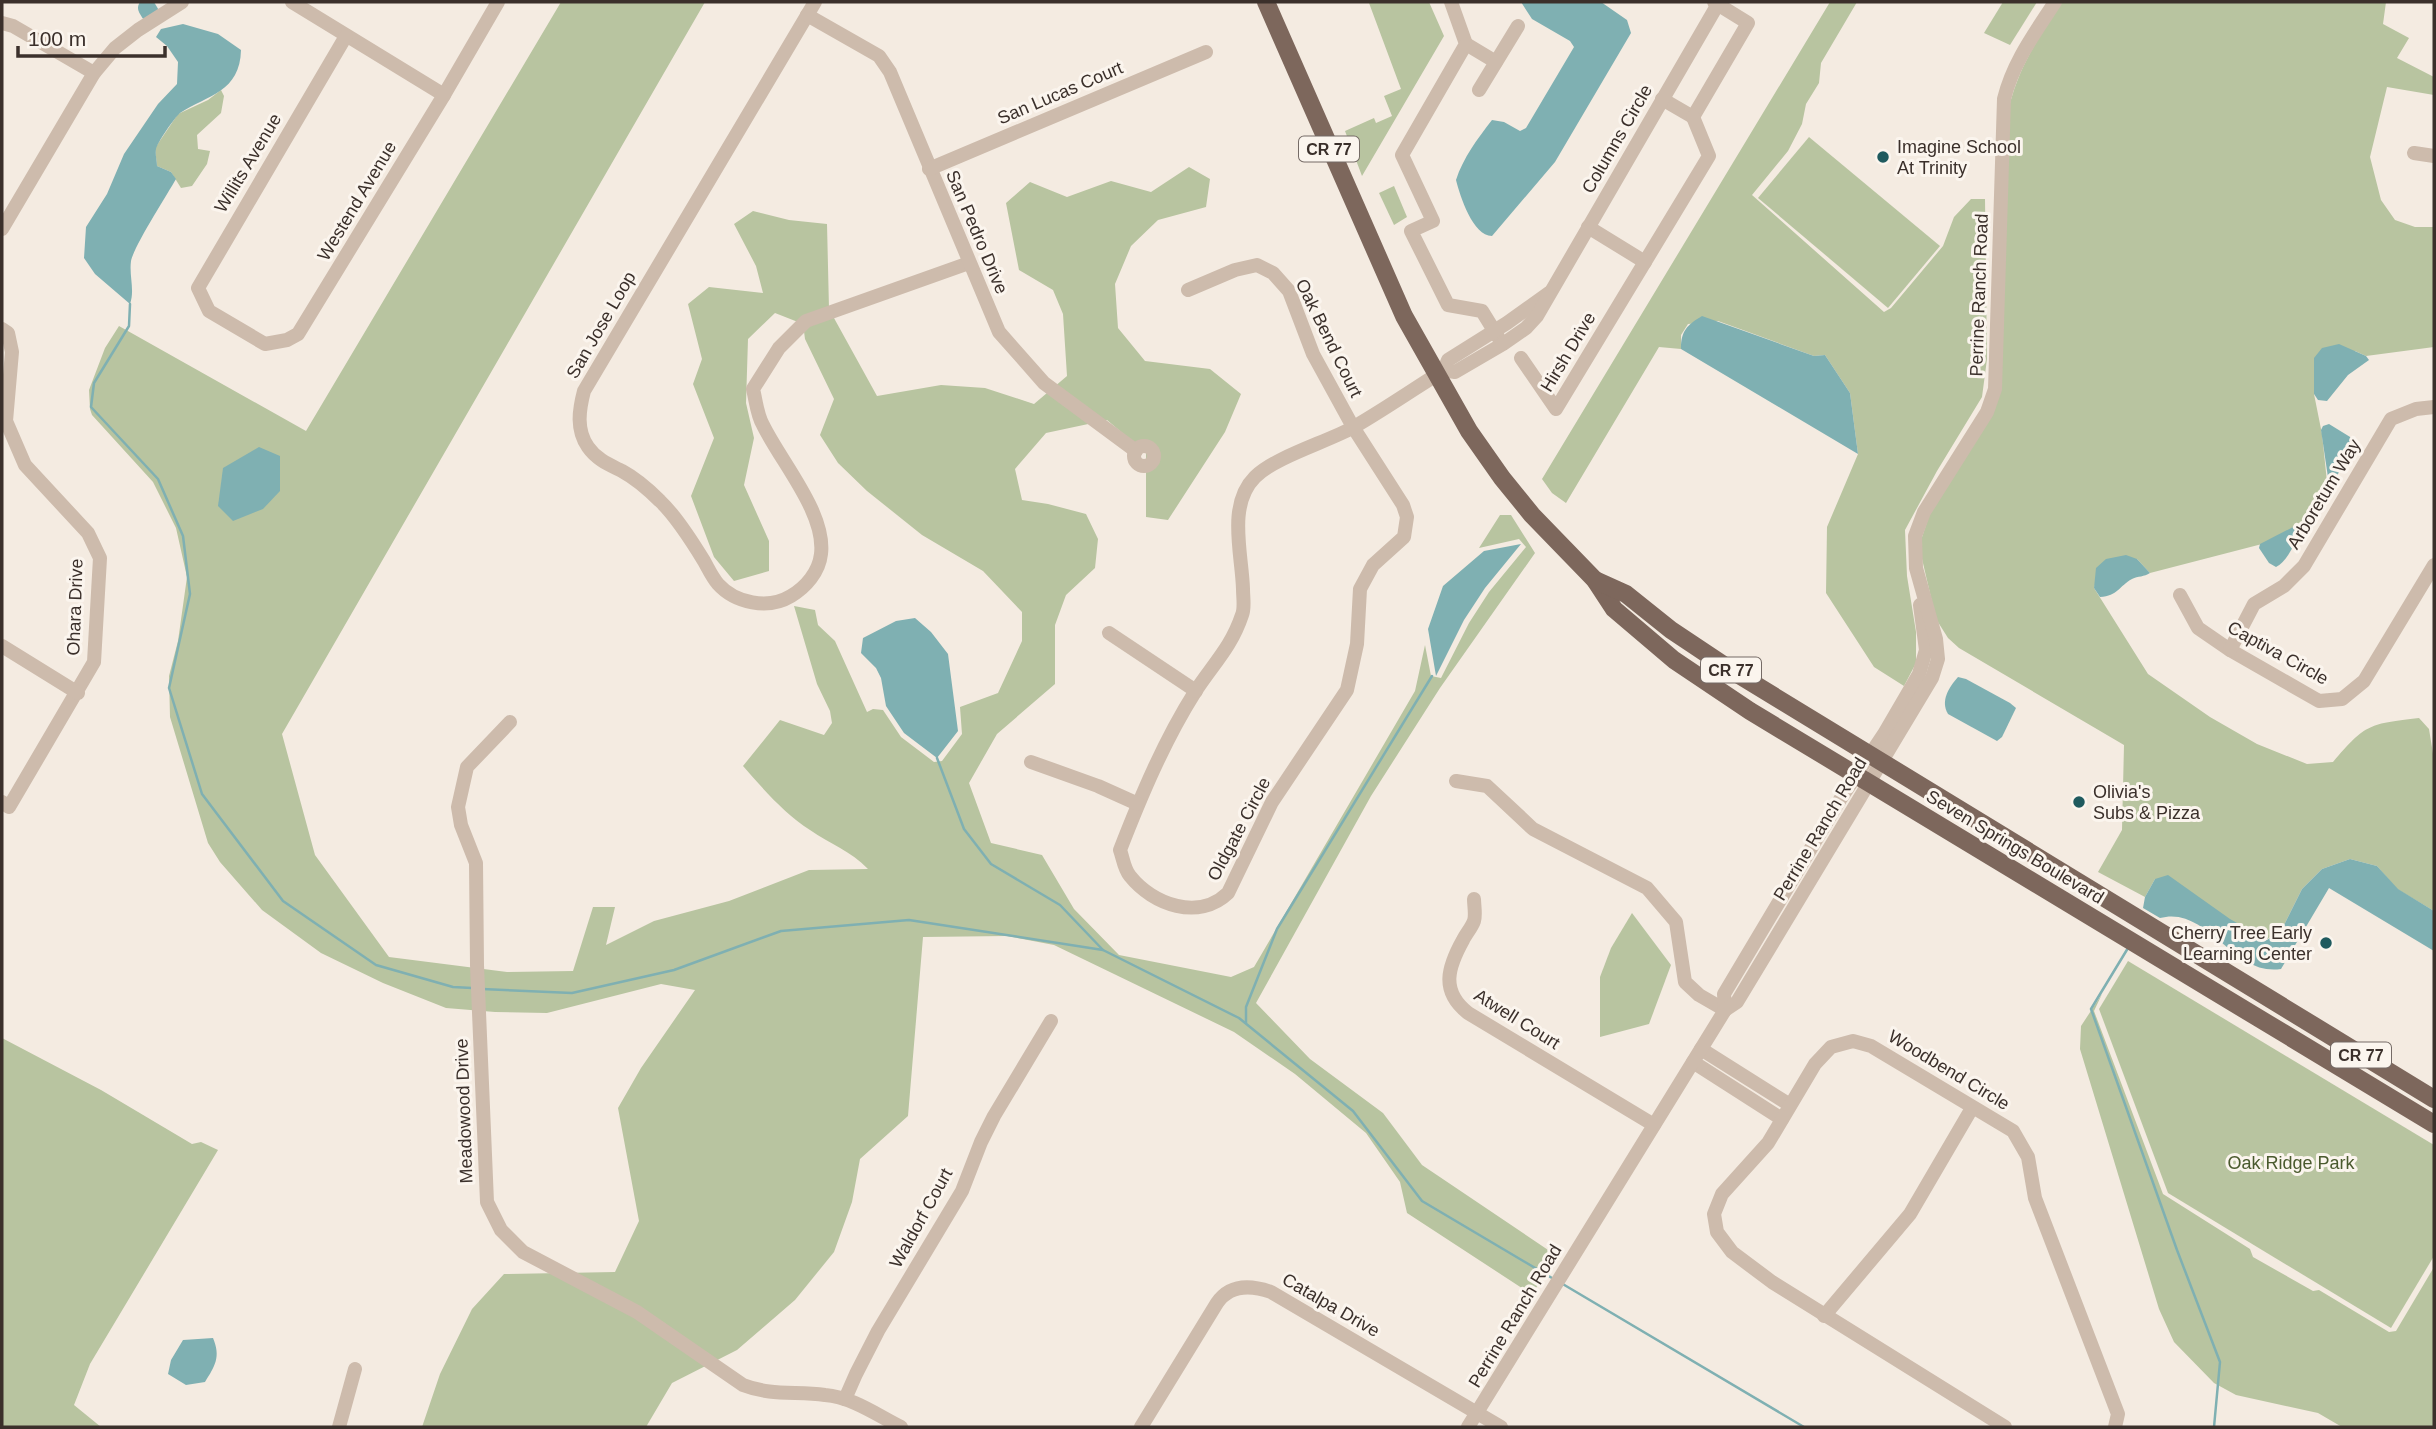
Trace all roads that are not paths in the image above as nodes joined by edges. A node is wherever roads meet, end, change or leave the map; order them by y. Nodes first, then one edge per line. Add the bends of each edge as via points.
1 (182, 2) edge
2 (292, 2) edge
3 (498, 2) edge
4 (1266, 2) edge
5 (1451, 2) edge
6 (2056, 2) edge
7 (1716, 3) edge
8 (811, 8) edge
9 (2, 23) edge
10 (1518, 26) dead end
11 (346, 36) junction
12 (1466, 44) junction
13 (1206, 52) dead end
14 (1496, 62) junction
15 (94, 73) junction
16 (1479, 90) dead end
17 (444, 95) junction
18 (1662, 99) junction
19 (1693, 117) junction
20 (2414, 153) dead end
21 (2434, 156) edge
22 (929, 169) junction
23 (1588, 227) junction
24 (2, 229) edge
25 (1645, 262) junction
26 (969, 263) junction
27 (1188, 290) dead end
28 (1549, 293) junction
29 (209, 311) joint
30 (2, 329) edge
31 (1494, 331) junction
32 (1503, 344) junction
33 (1521, 358) dead end
34 (1440, 373) junction
35 (2434, 407) edge
36 (1353, 428) junction
37 (1136, 451) dead end
38 (2434, 565) edge
39 (1595, 580) junction
40 (2180, 595) dead end
41 (1109, 633) dead end
42 (2, 646) edge
43 (2230, 650) junction
44 (1195, 691) junction
45 (78, 693) junction
46 (510, 722) dead end
47 (1031, 762) dead end
48 (1870, 769) junction
49 (1457, 781) dead end
50 (2, 802) edge
51 (1138, 804) junction
52 (1474, 899) dead end
53 (2079, 909) junction
54 (2126, 913) junction
55 (1726, 1010) junction
56 (1051, 1021) dead end
57 (1701, 1049) junction
58 (1693, 1062) junction
59 (2434, 1100) edge
60 (1790, 1105) junction
61 (1972, 1108) junction
62 (1782, 1119) junction
63 (2434, 1124) edge
64 (1654, 1125) junction
65 (1824, 1316) junction
66 (355, 1369) dead end
67 (845, 1399) junction
68 (1478, 1413) junction
69 (339, 1427) edge
70 (901, 1427) edge
71 (1141, 1427) edge
72 (1468, 1427) edge
73 (1501, 1427) edge
74 (2005, 1427) edge
75 (2115, 1427) edge

1 - 15 street via 115,48
2 - 11 street
3 - 17 street, Westend Avenue
4 - 34 main road, Seven Springs Boulevard / CR 77 via 1394,294
5 - 12 street
6 - 48 street, Perrine Ranch Road via 2019,58 2004,99 1995,389 1987,412 1919,523 1913,545 1938,659 1928,687
7 - 18 street, Columns Circle
7 - 19 street, Columns Circle via 1748,23
8 - 22 street, San Pedro Drive via 879,56 890,72
8 - 26 street, San Jose Loop via 584,391 579,410 581,433 589,449 662,502 718,584 733,596 751,603 790,597 816,570 821,532 761,423 753,389 779,348 806,321
9 - 15 street
10 - 14 street
11 - 17 street
11 - 29 street, Willits Avenue via 203,277 198,288
12 - 14 street
12 - 31 street via 1402,155 1433,220 1411,231 1448,305 1482,311
13 - 22 street, San Lucas Court
14 - 16 street
15 - 24 street
17 - 29 street, Westend Avenue via 298,334 265,344
18 - 19 street
18 - 23 street, Columns Circle
19 - 25 street, Hirsh Drive via 1709,156
20 - 21 street
22 - 26 street, San Pedro Drive
23 - 25 street
23 - 28 street, Columns Circle
25 - 33 street, Hirsh Drive via 1556,409
26 - 37 street, San Pedro Drive via 999,332 1044,383
27 - 36 street, Oak Bend Court via 1258,265 1273,273 1289,291 1313,354
28 - 31 street, Columns Circle
28 - 32 street, Columns Circle via 1537,316
30 - 45 street, Ohara Drive via 8,333 12,352 6,421 25,465 88,533 100,558 94,662
31 - 32 street
31 - 34 street, Columns Circle via 1448,360
32 - 34 street, Columns Circle via 1455,372
34 - 36 street, Oldgate Circle
34 - 39 main road, Seven Springs Boulevard / CR 77 via 1469,431 1502,478
35 - 43 street, Arboretum Way via 2391,419 2304,566 2284,586 2255,604
36 - 44 street, Oldgate Circle via 1267,467 1245,491 1238,514 1243,612 1228,649
36 - 51 street, Oldgate Circle via 1403,505 1407,517 1404,537 1373,565 1360,589 1357,644 1347,690 1272,802 1228,893 1217,903 1186,909 1142,889 1128,874 1120,850
38 - 43 street, Captiva Circle via 2364,681 2342,699 2319,701
39 - 48 main road, Seven Springs Boulevard / CR 77 via 1626,594
39 - 48 main road, Seven Springs Boulevard / CR 77 via 1614,609 1691,672 1750,711 1783,716
40 - 43 street, Captiva Circle via 2198,628
41 - 44 street
42 - 45 street
44 - 51 street, Oldgate Circle
45 - 50 street, Ohara Drive via 9,807
46 - 67 street, Meadowood Drive via 467,767 458,807 476,863 486,1202 501,1230 523,1252 637,1312 743,1385 777,1394
47 - 51 street
48 - 53 main road, Seven Springs Boulevard / CR 77
48 - 54 main road, Seven Springs Boulevard / CR 77
48 - 55 street, Perrine Ranch Road via 1737,1002
49 - 55 street via 1487,786 1533,830 1647,888 1676,922 1685,982
52 - 64 street, Atwell Court via 1474,920 1450,969 1451,992 1458,1005
53 - 54 main road via 2096,905
53 - 63 main road, Seven Springs Boulevard / CR 77
54 - 59 main road, Seven Springs Boulevard / CR 77
55 - 57 street, Perrine Ranch Road
56 - 67 street, Waldorf Court via 994,1116 962,1191 878,1331
57 - 58 street, Perrine Ranch Road
57 - 60 street
58 - 62 street
58 - 64 street, Perrine Ranch Road
60 - 61 street, Woodbend Circle via 1831,1047 1853,1041 1871,1046
60 - 62 street, Woodbend Circle
61 - 65 street via 1910,1214
61 - 75 street, Woodbend Circle via 2013,1131 2028,1157 2035,1198 2118,1414
62 - 65 street, Woodbend Circle via 1768,1143 1722,1194 1714,1214 1717,1232 1732,1252
64 - 68 street, Perrine Ranch Road
65 - 74 street, Woodbend Circle
66 - 69 street
67 - 70 street, Meadowood Drive
68 - 71 street, Catalpa Drive via 1271,1292 1242,1287 1230,1290 1217,1303
68 - 72 street, Perrine Ranch Road
68 - 73 street, Catalpa Drive

